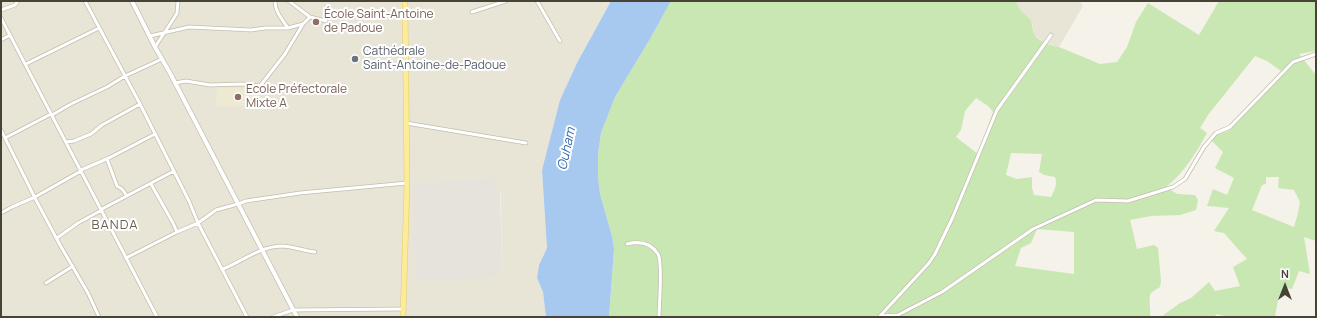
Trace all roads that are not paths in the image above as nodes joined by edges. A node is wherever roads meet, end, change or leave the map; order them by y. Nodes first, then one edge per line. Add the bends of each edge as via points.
1 (18, 1) edge
2 (85, 1) edge
3 (132, 1) edge
4 (178, 1) edge
5 (275, 1) edge
6 (289, 1) edge
7 (405, 1) edge
8 (506, 1) edge
9 (536, 1) edge
10 (1, 10) edge
11 (472, 12) dead end
12 (310, 17) junction
13 (1, 18) edge
14 (326, 20) dead end
15 (303, 24) junction
16 (99, 28) junction
17 (288, 28) junction
18 (165, 32) junction
19 (10, 35) junction
20 (1051, 35) dead end
21 (150, 36) junction
22 (1, 40) edge
23 (560, 41) dead end
24 (154, 47) junction
25 (1316, 54) edge
26 (162, 59) junction
27 (26, 64) junction
28 (125, 76) junction
29 (175, 82) junction
30 (140, 104) junction
31 (51, 114) junction
32 (406, 123) junction
33 (1, 130) edge
34 (155, 134) junction
35 (5, 138) junction
36 (66, 142) junction
37 (526, 143) dead end
38 (107, 159) junction
39 (81, 170) junction
40 (174, 171) junction
41 (406, 183) junction
42 (151, 184) junction
43 (127, 196) junction
44 (35, 197) junction
45 (238, 204) junction
46 (102, 210) junction
47 (1, 213) edge
48 (198, 223) junction
49 (177, 232) junction
50 (57, 238) junction
51 (627, 244) dead end
52 (262, 250) junction
53 (315, 252) dead end
54 (126, 258) junction
55 (73, 266) junction
56 (223, 269) junction
57 (46, 283) dead end
58 (403, 309) junction
59 (293, 310) junction
60 (879, 316) edge
61 (99, 317) edge
62 (157, 317) edge
63 (247, 317) edge
64 (273, 317) edge
65 (297, 317) edge
66 (403, 317) edge
67 (659, 317) edge

1 - 10 street
2 - 16 street
3 - 21 street
4 - 18 street via 176,13
5 - 17 street via 275,7
6 - 12 street
7 - 32 main road
8 - 11 street
9 - 23 street
12 - 14 street
12 - 15 street
13 - 19 street
15 - 17 street
15 - 29 street via 285,54 260,86
16 - 27 street
16 - 28 street
17 - 18 street via 251,30 189,27
18 - 21 street
18 - 24 street
19 - 22 street
19 - 27 street
20 - 60 street via 997,110 952,220 935,254
21 - 24 street
24 - 26 street
25 - 60 street via 1293,62 1230,127 1216,133 1204,147 1185,179 1173,187 1128,201 1096,200 1033,229 942,292 898,315
26 - 28 street
26 - 29 street
27 - 31 street
28 - 30 street
28 - 31 street
29 - 45 street
30 - 34 street
30 - 36 street via 91,134
31 - 35 street
31 - 36 street
32 - 37 street
32 - 41 main road
33 - 35 street
34 - 38 street
34 - 40 street
35 - 44 street
36 - 39 street
38 - 39 street
38 - 43 street via 118,186
39 - 44 street
39 - 46 street
40 - 42 street
40 - 48 street
41 - 45 street via 263,198
41 - 58 main road
42 - 43 street
42 - 49 street
43 - 46 street
44 - 47 street
44 - 50 street
45 - 48 street via 216,210
45 - 52 street
46 - 50 street
46 - 54 street
48 - 49 street
48 - 56 street
49 - 54 street
50 - 55 street
51 - 67 street via 643,243 659,255
52 - 53 street via 282,246
52 - 56 street
52 - 59 street
54 - 62 street
55 - 57 street
55 - 61 street
56 - 63 street
58 - 59 street
58 - 66 main road
59 - 64 street
59 - 65 street

